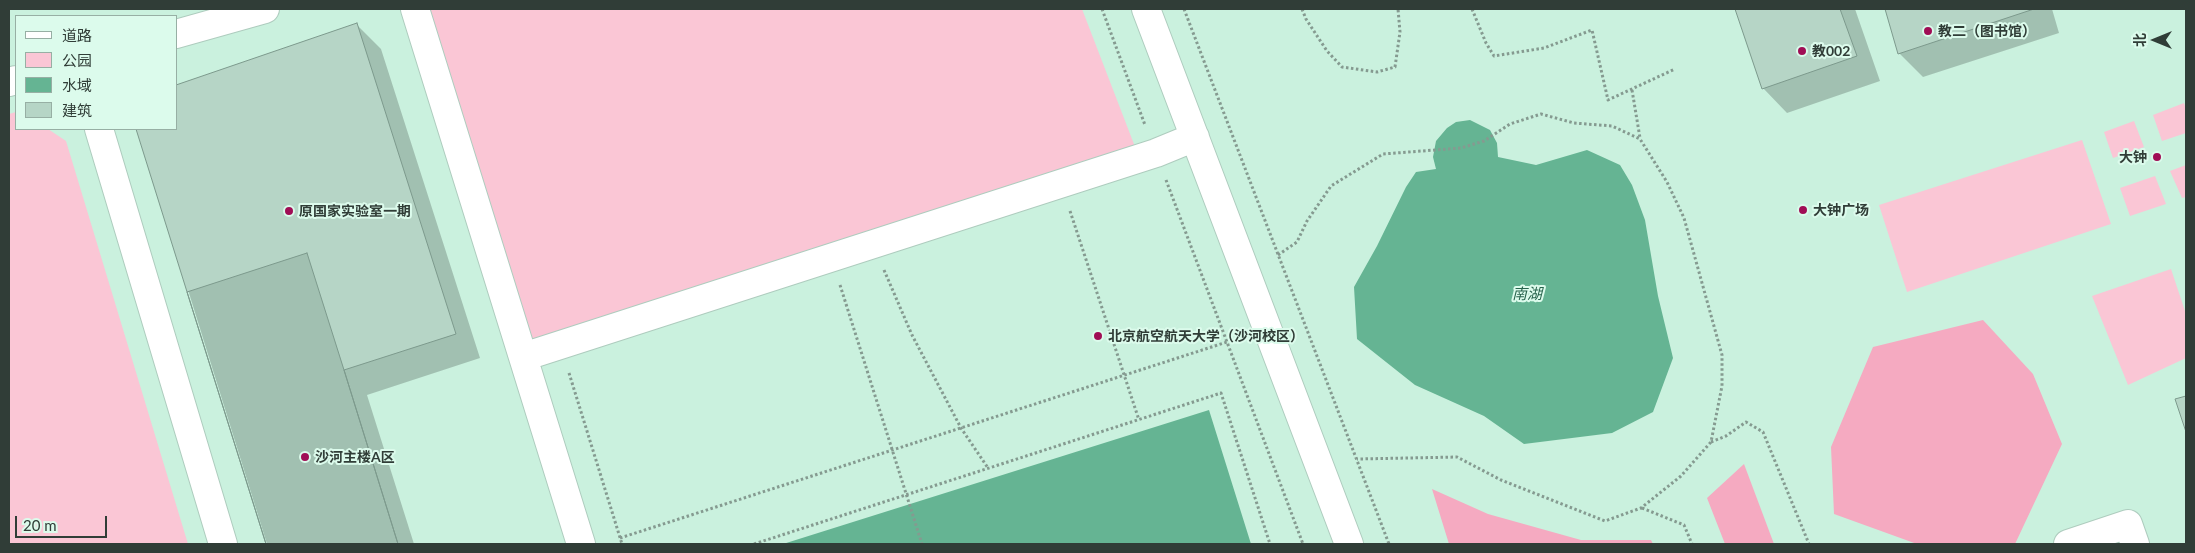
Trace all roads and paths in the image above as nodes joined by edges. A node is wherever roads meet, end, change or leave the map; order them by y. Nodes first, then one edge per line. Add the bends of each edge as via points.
1 (265, 9) edge
2 (415, 9) edge
3 (1102, 9) edge
4 (1146, 9) edge
5 (1184, 9) edge
6 (1302, 9) edge
7 (1398, 9) edge
8 (1472, 9) edge
9 (178, 33) edge
10 (1675, 69) dead end
11 (1632, 90) junction
12 (99, 130) edge
13 (1195, 137) junction
14 (1640, 139) junction
15 (1156, 153) junction
16 (1070, 210) dead end
17 (1278, 256) junction
18 (884, 268) dead end
19 (839, 282) dead end
20 (1227, 342) junction
21 (523, 357) junction
22 (568, 369) dead end
23 (1125, 376) junction
24 (1139, 420) junction
25 (962, 428) junction
26 (1711, 442) junction
27 (893, 450) junction
28 (1357, 459) junction
29 (988, 468) junction
30 (907, 494) junction
31 (1641, 508) junction
32 (620, 538) junction
33 (223, 544) edge
34 (581, 544) edge
35 (622, 544) edge
36 (754, 544) edge
37 (922, 544) edge
38 (1270, 544) edge
39 (1303, 544) edge
40 (1349, 544) edge
41 (1389, 544) edge
42 (1692, 544) edge
43 (1809, 544) edge
44 (2068, 544) edge
45 (2135, 544) edge

1 - 9 street
2 - 21 street
3 - 15 path
4 - 13 street
5 - 17 path
6 - 7 path via 1327,51 1342,66 1377,72 1395,66 1400,32
8 - 11 path via 1494,56 1544,48 1592,30 1608,100
10 - 11 path
11 - 14 path
12 - 33 street
13 - 15 street
13 - 40 street
14 - 17 path via 1612,126 1574,123 1541,114 1510,124 1484,141 1460,148 1383,154 1331,186 1297,242
14 - 26 path via 1667,182 1684,218 1722,355 1722,386
15 - 20 path
15 - 21 street
16 - 23 path
17 - 28 path
18 - 25 path via 912,335
19 - 27 path
20 - 23 path
20 - 39 path
21 - 34 street
22 - 32 path
23 - 24 path
23 - 25 path
24 - 29 path
24 - 38 path via 1221,393
25 - 27 path
25 - 29 path
26 - 31 path via 1681,476
26 - 43 path via 1746,422 1763,432
27 - 30 path
27 - 32 path
28 - 31 path via 1457,457 1500,480 1605,521
28 - 41 path
29 - 30 path
30 - 36 path
30 - 37 path
31 - 42 path via 1684,525
32 - 35 path
44 - 45 street via 2128,524

